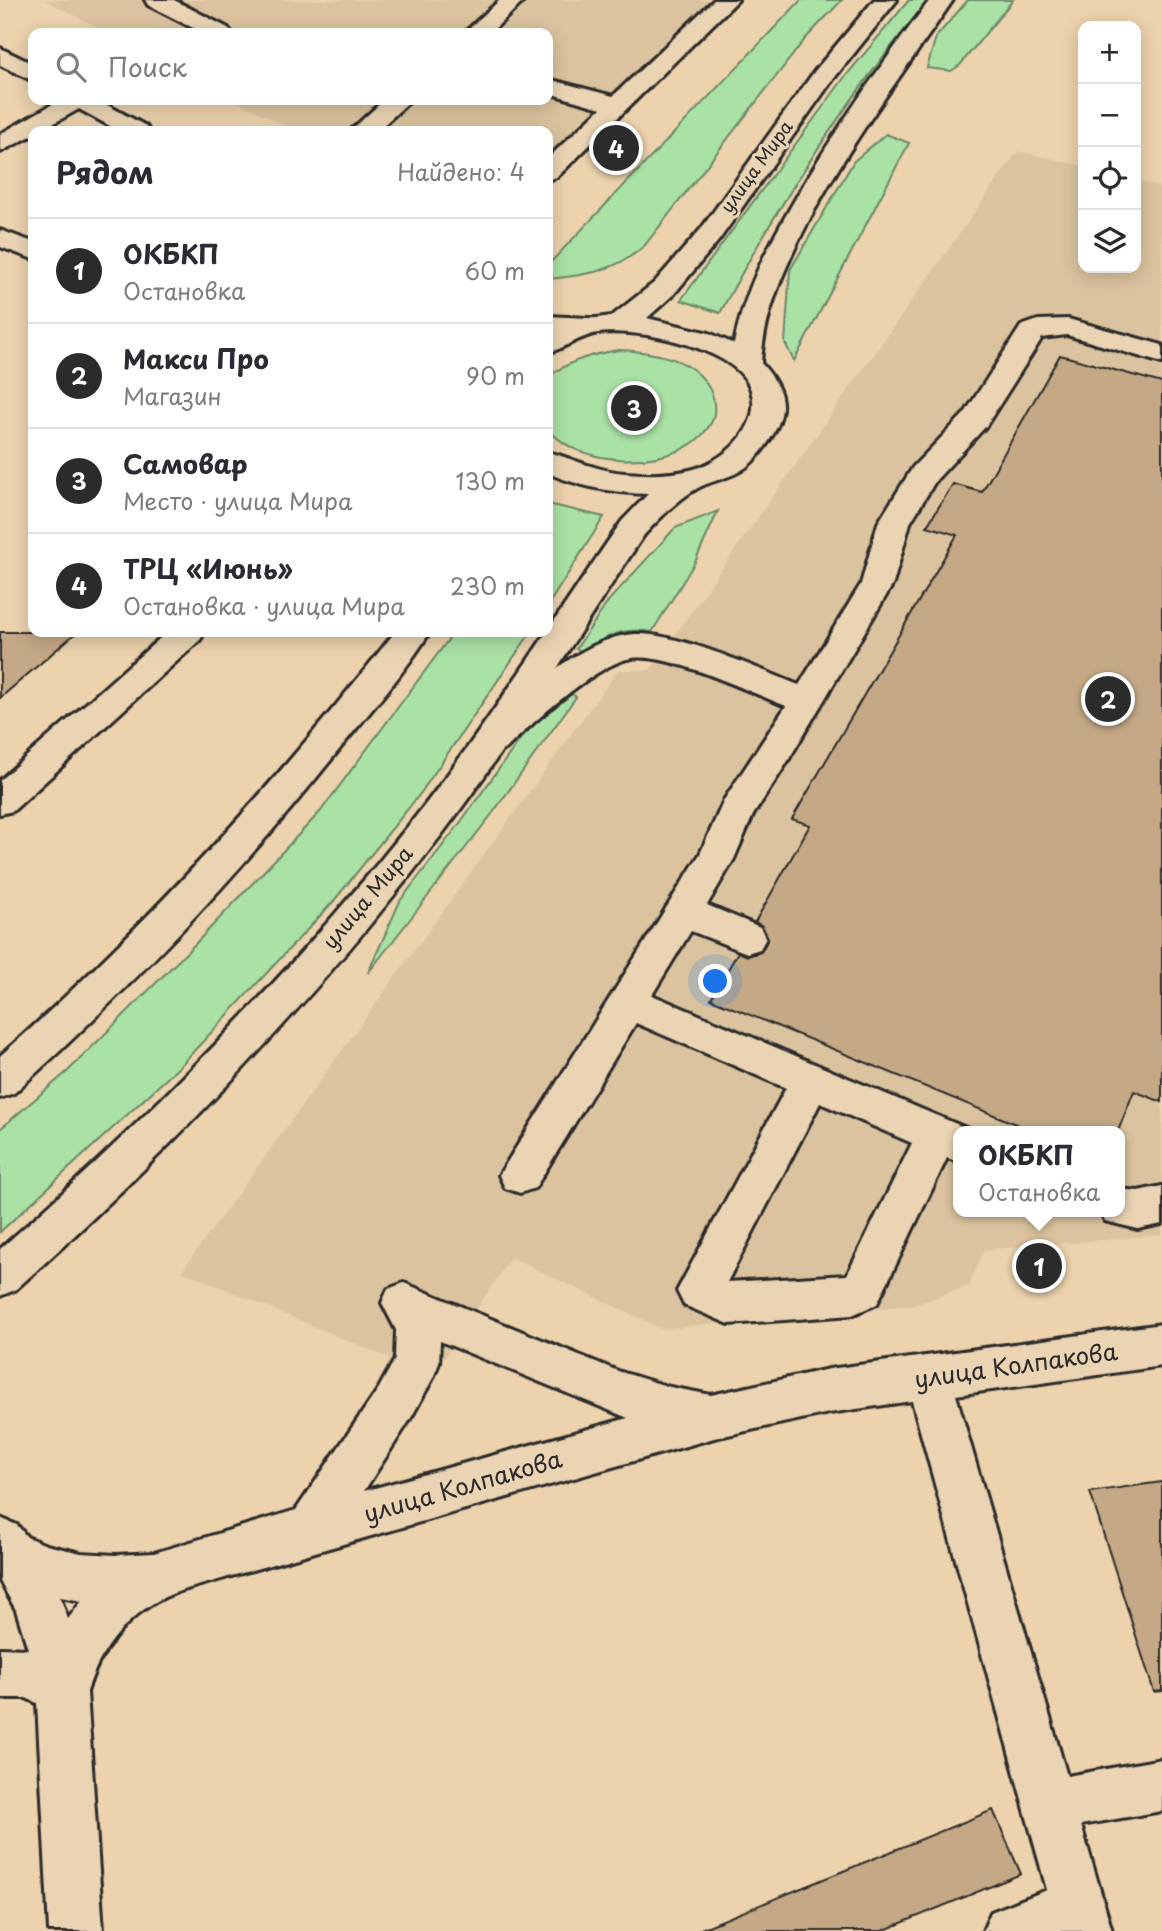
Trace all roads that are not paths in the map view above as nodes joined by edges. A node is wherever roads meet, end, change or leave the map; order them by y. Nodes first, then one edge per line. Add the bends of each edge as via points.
1 (156, 0) edge
2 (514, 0) edge
3 (727, 0) edge
4 (886, 0) edge
5 (942, 0) edge
6 (210, 28) edge
7 (482, 28) edge
8 (0, 55) edge
9 (28, 71) edge
10 (553, 87) edge
11 (69, 105) edge
12 (88, 105) edge
13 (389, 105) edge
14 (618, 105) junction
15 (367, 117) edge
16 (32, 126) edge
17 (127, 126) edge
18 (28, 128) edge
19 (0, 144) edge
20 (553, 167) edge
21 (0, 238) edge
22 (28, 249) edge
23 (553, 324) edge
24 (607, 324) junction
25 (553, 342) edge
26 (1162, 354) edge
27 (747, 365) junction
28 (553, 464) edge
29 (688, 480) junction
30 (182, 637) edge
31 (409, 637) edge
32 (806, 701) junction
33 (483, 752) junction
34 (0, 802) edge
35 (684, 912) junction
36 (747, 937) dead end
37 (628, 1002) junction
38 (811, 1080) junction
39 (0, 1081) edge
40 (948, 1139) edge
41 (520, 1175) dead end
42 (1162, 1205) edge
43 (1125, 1209) edge
44 (0, 1276) edge
45 (1162, 1345) edge
46 (929, 1379) junction
47 (714, 1416) junction
48 (311, 1530) junction
49 (6, 1549) edge
50 (156, 1576) junction
51 (0, 1673) edge
52 (62, 1692) junction
53 (1162, 1785) edge
54 (1049, 1805) junction
55 (1081, 1918) edge
56 (76, 1931) edge
57 (1010, 1931) edge

1 - 6 main road
2 - 7 main road
3 - 14 main road
4 - 24 main road, улица Мира via 825,72 700,246 632,317
5 - 27 main road via 869,97 782,247 751,320
8 - 9 main road
10 - 14 main road
11 - 16 main road
12 - 17 main road
13 - 15 main road
14 - 20 main road
18 - 19 main road
21 - 22 main road
23 - 24 main road
24 - 25 main road
24 - 27 main road via 690,334
26 - 32 main road via 1068,327 1031,332 976,419 933,462 905,504 890,534 877,584
27 - 29 main road via 768,399 761,431 725,469
28 - 29 main road via 603,481 655,484
29 - 33 main road, улица Мира via 633,528
30 - 34 main road
31 - 39 main road via 256,828 150,940
32 - 33 main road via 669,652 628,647 606,653 581,669 534,704
32 - 35 main road via 737,810 716,859
33 - 44 main road, улица Мира via 288,992 96,1191
35 - 36 main road
35 - 37 main road
37 - 38 main road
37 - 41 main road
38 - 40 main road
38 - 40 main road via 699,1291 740,1304 852,1295 862,1290
42 - 43 main road
45 - 46 main road, улица Колпакова
46 - 47 main road, улица Колпакова via 829,1391
46 - 54 main road
47 - 48 main road, улица Колпакова
47 - 48 main road via 642,1403 404,1303 418,1330 417,1363 396,1403
48 - 50 main road, улица Колпакова
49 - 50 main road via 32,1565 77,1577 129,1580
49 - 52 main road via 25,1574 47,1625
50 - 52 main road, улица Колпакова via 134,1587 97,1623 73,1658
51 - 52 main road via 39,1675
52 - 56 main road, улица Колпакова
53 - 54 main road
54 - 55 main road
55 - 57 main road

